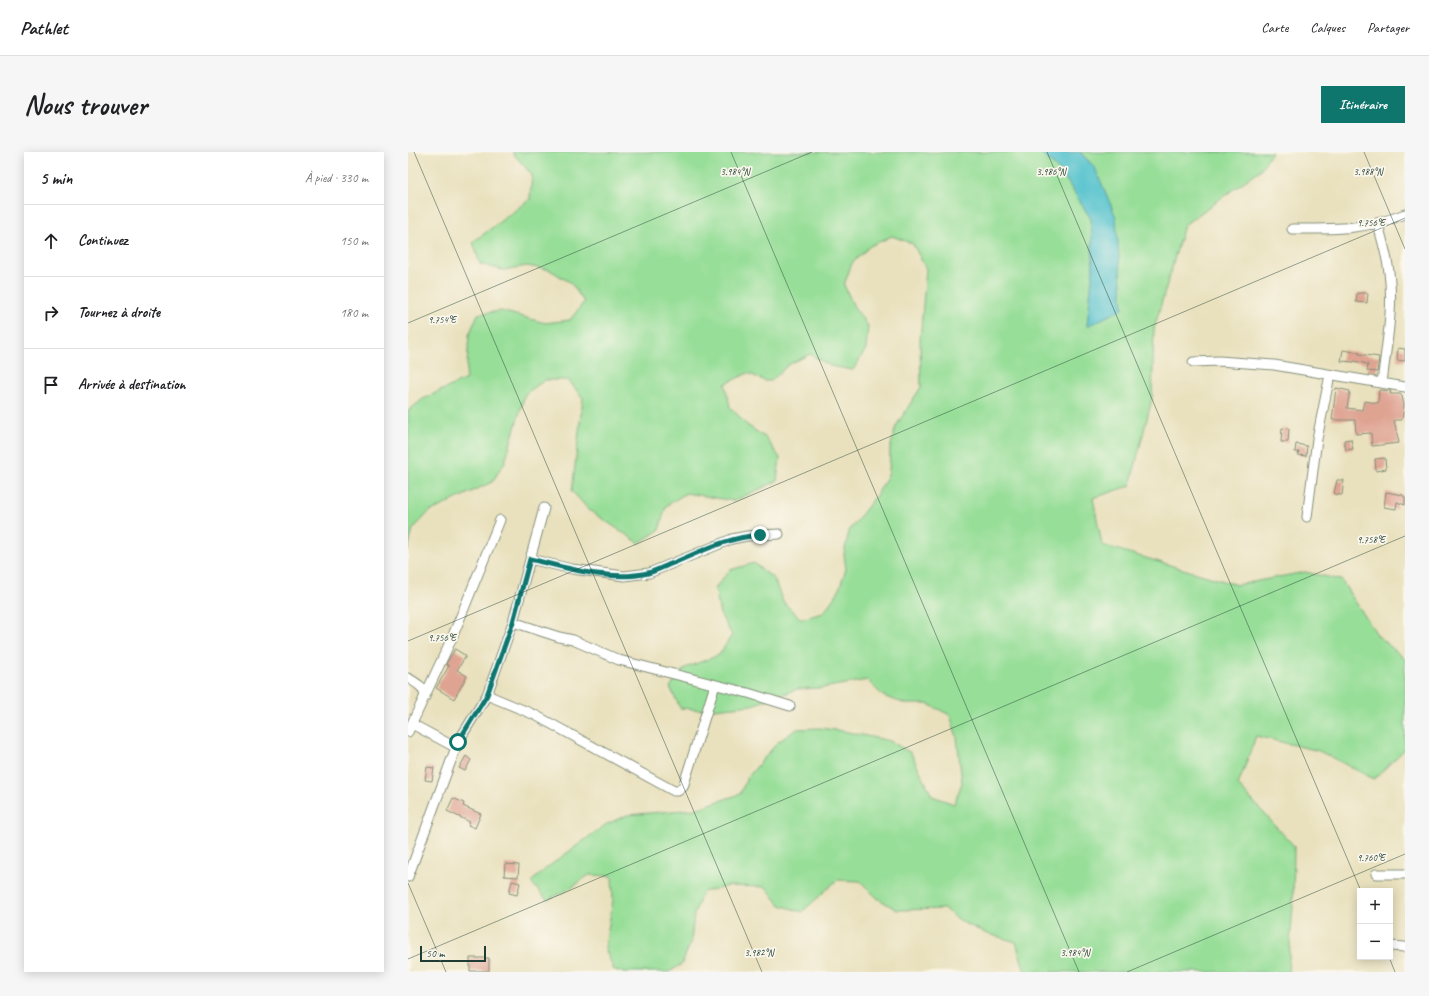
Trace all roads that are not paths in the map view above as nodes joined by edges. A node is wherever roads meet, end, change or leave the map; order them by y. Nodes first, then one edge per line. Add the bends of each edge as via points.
1 (1405, 214) edge
2 (1378, 224) junction
3 (1292, 229) dead end
4 (1193, 362) dead end
5 (1330, 375) junction
6 (1382, 383) junction
7 (1405, 387) edge
8 (544, 508) dead end
9 (1307, 517) dead end
10 (500, 520) dead end
11 (779, 534) dead end
12 (530, 559) junction
13 (513, 622) junction
14 (408, 678) edge
15 (715, 685) junction
16 (487, 695) junction
17 (425, 697) junction
18 (790, 706) dead end
19 (410, 728) edge
20 (458, 742) junction
21 (1376, 874) dead end
22 (1405, 874) edge
23 (408, 877) edge
24 (1393, 946) edge
25 (1405, 947) edge

1 - 2 street
2 - 3 street via 1339,229
2 - 6 street via 1385,247 1390,299
4 - 5 street via 1274,365
5 - 6 street
5 - 9 street via 1317,439
6 - 7 street
8 - 12 street
10 - 17 street
11 - 12 street via 732,539 648,573 624,576 572,569
12 - 13 street
13 - 15 street via 573,640 619,660
13 - 16 street
14 - 17 street via 420,685
15 - 16 street via 683,787 678,791 535,715
15 - 18 street
16 - 20 street
17 - 19 street
19 - 20 street via 451,744
20 - 23 street
21 - 22 street
24 - 25 street

